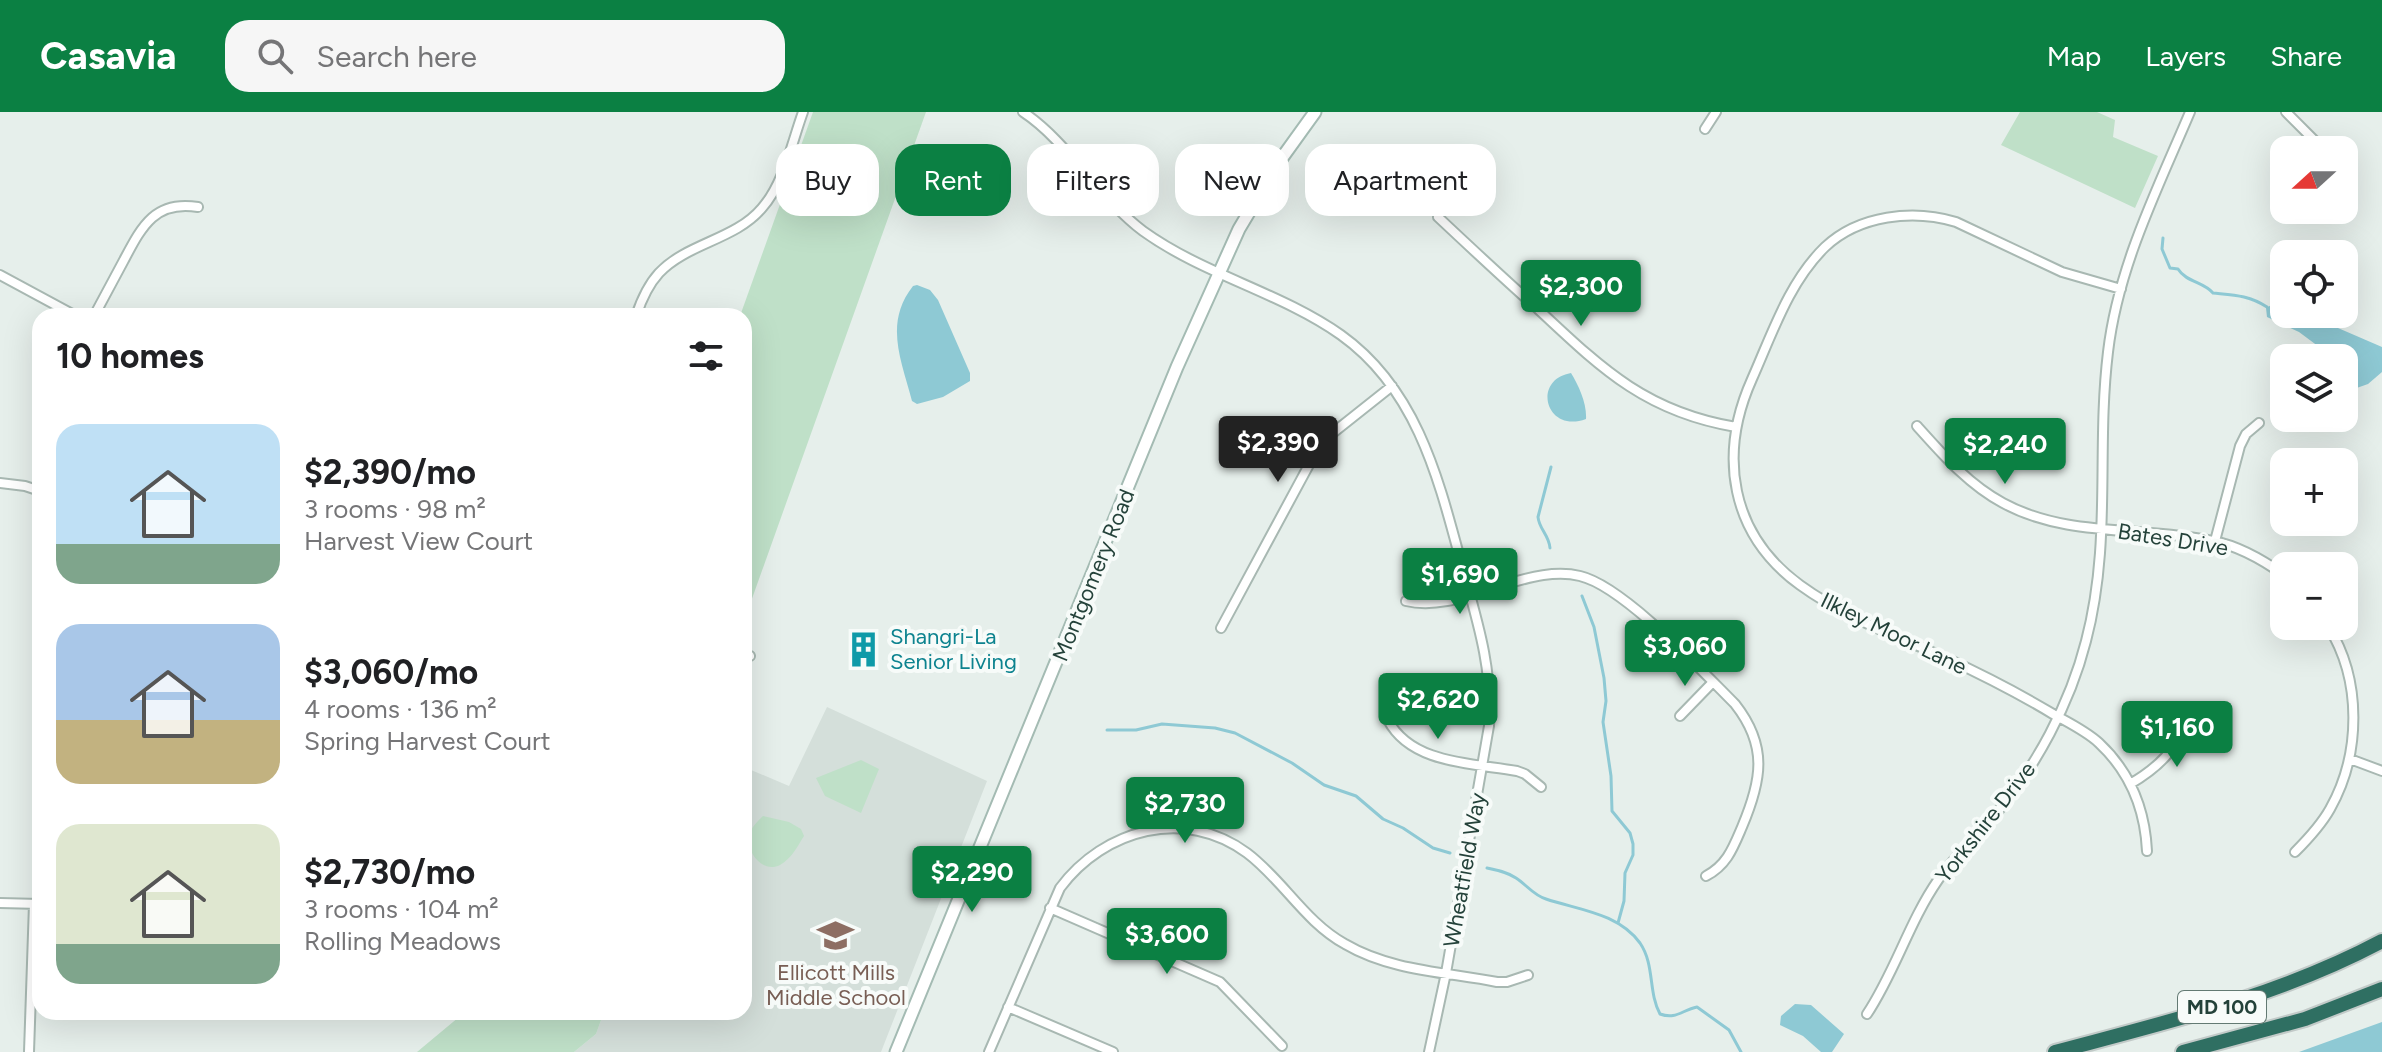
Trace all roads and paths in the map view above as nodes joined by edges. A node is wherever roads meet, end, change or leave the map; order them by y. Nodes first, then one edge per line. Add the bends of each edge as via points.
1 (803, 112) edge
2 (1023, 112) edge
3 (1315, 112) edge
4 (1716, 112) edge
5 (2190, 112) edge
6 (2286, 112) edge
7 (1705, 129) dead end
8 (2310, 136) edge
9 (198, 207) dead end
10 (1438, 217) dead end
11 (1220, 272) junction
12 (0, 275) edge
13 (2121, 289) junction
14 (61, 308) edge
15 (98, 308) edge
16 (639, 308) edge
17 (1392, 386) junction
18 (2259, 423) dead end
19 (1917, 426) dead end
20 (1736, 427) junction
21 (0, 483) edge
22 (32, 488) edge
23 (2104, 528) junction
24 (2215, 541) junction
25 (2270, 566) edge
26 (1470, 594) junction
27 (1406, 601) dead end
28 (1221, 628) dead end
29 (2335, 640) edge
30 (1713, 682) junction
31 (1680, 716) dead end
32 (2057, 716) junction
33 (1388, 720) dead end
34 (2189, 721) dead end
35 (2350, 759) junction
36 (1483, 765) junction
37 (2382, 771) edge
38 (2130, 784) junction
39 (1541, 787) dead end
40 (2147, 851) dead end
41 (2295, 852) dead end
42 (1706, 876) dead end
43 (0, 903) edge
44 (32, 904) edge
45 (1050, 908) junction
46 (2382, 941) edge
47 (1446, 973) junction
48 (1528, 975) dead end
49 (2382, 989) edge
50 (32, 996) edge
51 (1008, 1007) junction
52 (1867, 1014) dead end
53 (1282, 1046) dead end
54 (29, 1052) edge
55 (896, 1052) edge
56 (989, 1052) edge
57 (1113, 1052) edge
58 (1429, 1052) edge
59 (2055, 1052) edge
60 (2183, 1052) edge

1 - 16 street via 762,208 658,273
2 - 11 street, Wheatfield Way via 1128,218 1167,246
3 - 11 main road, Montgomery Road via 1260,193
4 - 7 street
5 - 13 street, Yorkshire Drive via 2143,221
6 - 8 street
9 - 15 street via 169,208 146,221
10 - 20 street via 1613,377 1668,408
11 - 17 street, Wheatfield Way via 1323,323
11 - 55 main road, Montgomery Road
12 - 14 street
13 - 20 street, Ilkley Moor Lane via 2062,272 1938,217 1907,215 1867,223 1828,244 1803,273 1750,384
13 - 23 street, Yorkshire Drive via 2105,383
17 - 26 street, Wheatfield Way via 1424,439
17 - 28 street via 1317,450
18 - 24 street via 2240,446
19 - 23 street, Bates Drive via 1971,481 2005,504 2043,519
20 - 32 street, Ilkley Moor Lane via 1732,469 1742,510 1764,551 1781,569 1852,616 1989,677
21 - 22 street
23 - 24 street, Bates Drive
23 - 32 street, Yorkshire Drive via 2088,633
24 - 25 street, Bates Drive
26 - 27 street via 1437,604
26 - 30 street via 1546,575 1593,580 1622,597
26 - 36 street, Wheatfield Way via 1489,677
29 - 35 street via 2352,697
30 - 31 street
30 - 42 street via 1746,718 1760,764 1754,800 1731,854
32 - 38 street, Ilkley Moor Lane via 2100,744
32 - 52 street, Yorkshire Drive via 2014,791 1922,905
33 - 36 street via 1398,736 1420,751
34 - 38 street via 2162,762
35 - 37 street
35 - 41 street via 2330,808
36 - 39 street via 1525,774
36 - 47 street, Wheatfield Way
38 - 40 street, Ilkley Moor Lane via 2143,817
43 - 44 street
45 - 47 street via 1069,875 1110,843 1147,830 1190,829 1246,852 1341,942 1389,963
45 - 51 street
45 - 53 street via 1220,982
46 - 59 highway, MD 100 via 2250,999
47 - 48 street via 1497,982
47 - 58 street, Wheatfield Way
49 - 60 highway, MD 100 via 2305,1019
50 - 54 street
51 - 56 street
51 - 57 street

